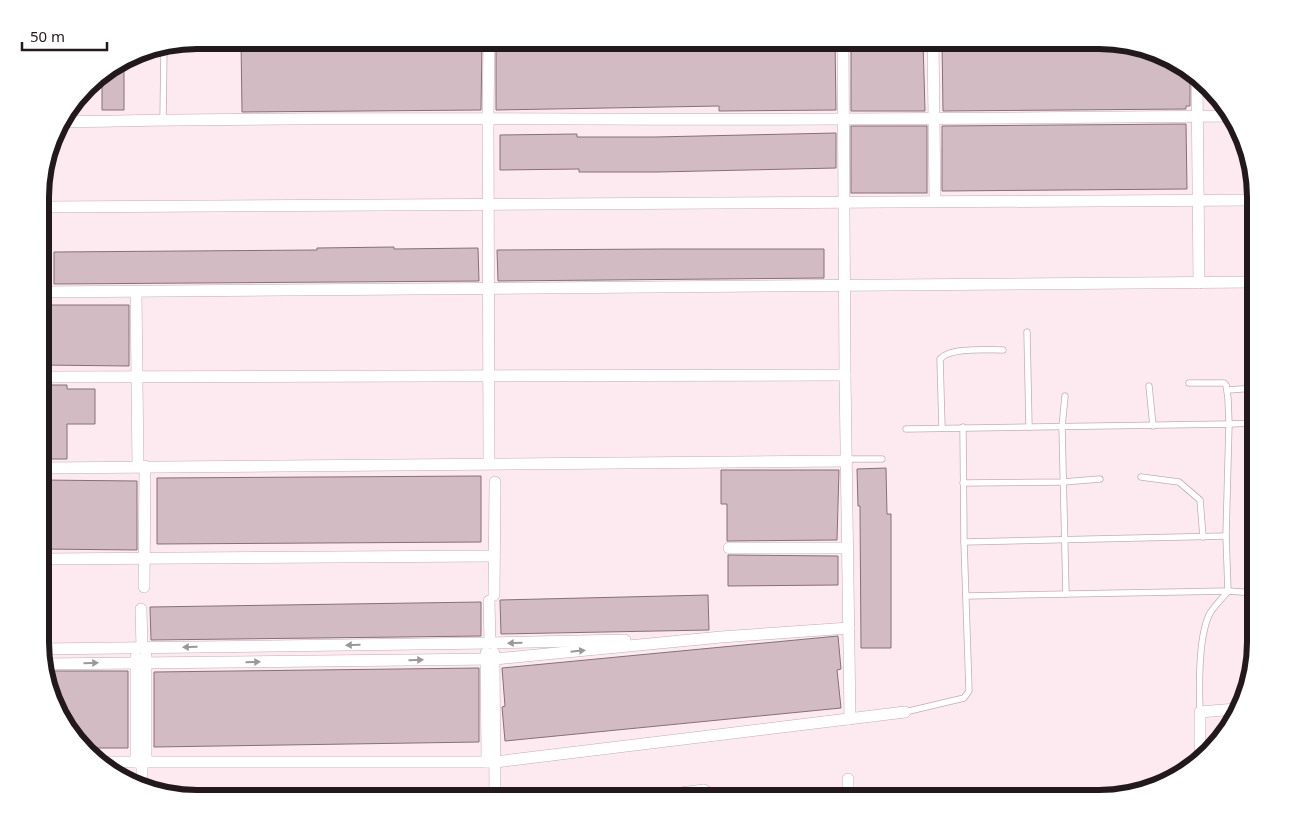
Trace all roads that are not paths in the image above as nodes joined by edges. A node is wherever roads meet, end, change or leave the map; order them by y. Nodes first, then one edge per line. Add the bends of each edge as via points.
1 (489, 49) edge
2 (843, 49) edge
3 (933, 49) edge
4 (164, 53) edge
5 (1197, 86) edge
6 (1197, 116) junction
7 (1223, 116) edge
8 (488, 118) junction
9 (934, 118) junction
10 (844, 119) junction
11 (163, 120) junction
12 (70, 122) edge
13 (1198, 200) junction
14 (1247, 200) edge
15 (935, 201) junction
16 (844, 202) junction
17 (489, 205) junction
18 (49, 207) edge
19 (1247, 282) edge
20 (1199, 283) junction
21 (844, 286) junction
22 (489, 288) junction
23 (49, 292) edge
24 (136, 292) junction
25 (1027, 332) dead end
26 (1003, 350) dead end
27 (845, 375) junction
28 (489, 376) junction
29 (49, 377) edge
30 (136, 377) junction
31 (1189, 383) dead end
32 (1149, 386) dead end
33 (1247, 389) edge
34 (1228, 390) junction
35 (1065, 396) dead end
36 (1247, 423) edge
37 (1229, 424) junction
38 (1153, 426) junction
39 (963, 427) junction
40 (1029, 427) junction
41 (1062, 427) junction
42 (942, 428) junction
43 (906, 429) dead end
44 (882, 459) dead end
45 (846, 460) junction
46 (489, 463) junction
47 (142, 466) junction
48 (49, 468) edge
49 (1141, 477) dead end
50 (1100, 479) dead end
51 (495, 482) dead end
52 (1063, 482) junction
53 (963, 483) junction
54 (1226, 536) junction
55 (1204, 537) junction
56 (1065, 540) junction
57 (964, 542) junction
58 (729, 548) dead end
59 (848, 548) junction
60 (494, 556) junction
61 (49, 559) edge
62 (144, 559) junction
63 (144, 587) dead end
64 (1228, 591) junction
65 (1247, 592) edge
66 (1066, 594) junction
67 (966, 596) junction
68 (141, 610) dead end
69 (849, 628) junction
70 (721, 637) junction
71 (490, 643) junction
72 (141, 648) junction
73 (49, 649) edge
74 (490, 659) junction
75 (141, 663) junction
76 (51, 664) edge
77 (1231, 709) edge
78 (905, 712) joint
79 (1200, 712) junction
80 (850, 719) junction
81 (1200, 750) edge
82 (111, 762) edge
83 (142, 762) junction
84 (491, 762) junction
85 (848, 779) dead end
86 (142, 780) edge
87 (494, 790) edge
88 (848, 790) edge

1 - 8 street
2 - 10 street
3 - 9 street
4 - 11 lane
5 - 6 street
6 - 7 street
6 - 9 street
6 - 13 street
8 - 10 street
8 - 11 street
8 - 17 street
9 - 10 street
9 - 15 street
10 - 16 street
11 - 12 street
13 - 14 street
13 - 15 street
13 - 20 street
15 - 16 street
16 - 17 street
16 - 21 street
17 - 18 street
17 - 22 street
19 - 20 street
20 - 21 street
21 - 22 street
21 - 27 street
22 - 24 street
22 - 28 street
23 - 24 street
24 - 30 street
25 - 40 lane
26 - 42 lane via 952,351 942,356
27 - 28 street
27 - 45 street
28 - 30 street
28 - 46 street
29 - 30 street
30 - 47 street
31 - 34 lane via 1224,383
32 - 38 lane
33 - 34 lane
34 - 37 lane
35 - 41 lane
36 - 37 lane
37 - 38 lane
37 - 54 lane
38 - 41 lane
39 - 40 lane
39 - 42 lane
39 - 53 lane
40 - 41 lane
41 - 52 lane
42 - 43 lane
44 - 45 lane
45 - 46 street
45 - 59 street
46 - 47 street
47 - 48 street
47 - 62 street
49 - 55 lane via 1179,482 1200,500
50 - 52 lane
51 - 60 street
52 - 53 lane
52 - 56 lane
53 - 57 lane
54 - 55 lane
54 - 64 lane
55 - 56 lane
56 - 57 lane
56 - 66 lane
57 - 67 lane
58 - 59 street
59 - 69 street
60 - 62 street
60 - 71 street
61 - 62 street
62 - 63 street
64 - 65 lane
64 - 66 lane
64 - 79 lane via 1209,614 1204,631
66 - 67 lane
67 - 78 lane via 968,691 964,698
68 - 72 street
69 - 70 street
69 - 80 street
70 -> 71 street
74 -> 70 street
71 -> 72 street
71 - 74 street
72 - 73 street
72 - 75 street
75 -> 74 street
74 - 84 street
76 -> 75 street
75 - 83 street
77 - 79 street
78 - 80 street
79 - 81 street
80 - 84 street
82 - 83 street
83 - 84 street
83 - 86 street
84 - 87 street
85 - 88 street

